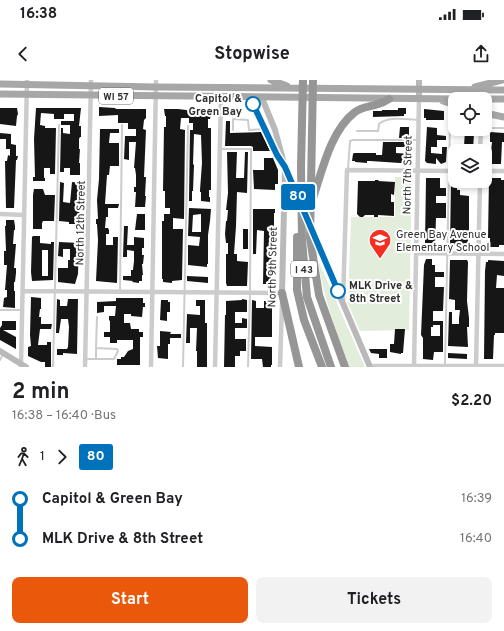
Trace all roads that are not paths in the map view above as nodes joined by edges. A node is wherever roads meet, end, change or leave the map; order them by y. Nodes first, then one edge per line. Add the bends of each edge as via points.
1 (214, 80) edge
2 (242, 80) edge
3 (254, 80) edge
4 (270, 80) edge
5 (303, 80) edge
6 (313, 80) edge
7 (419, 80) edge
8 (502, 80) edge
9 (27, 82) edge
10 (91, 83) edge
11 (482, 83) edge
12 (0, 84) edge
13 (156, 84) edge
14 (204, 87) junction
15 (246, 88) junction
16 (258, 88) junction
17 (291, 88) junction
18 (419, 89) junction
19 (465, 89) junction
20 (504, 90) edge
21 (0, 94) edge
22 (27, 95) junction
23 (91, 96) junction
24 (156, 96) junction
25 (221, 97) junction
26 (250, 97) junction
27 (262, 98) junction
28 (389, 99) junction
29 (419, 99) junction
30 (437, 99) junction
31 (448, 99) edge
32 (492, 99) edge
33 (504, 100) edge
34 (448, 103) edge
35 (492, 114) edge
36 (504, 117) edge
37 (418, 120) junction
38 (59, 125) dead end
39 (122, 125) dead end
40 (188, 126) dead end
41 (492, 128) edge
42 (504, 128) edge
43 (265, 129) junction
44 (233, 130) dead end
45 (357, 131) dead end
46 (418, 140) junction
47 (220, 149) junction
48 (301, 166) junction
49 (285, 167) junction
50 (348, 170) junction
51 (418, 171) junction
52 (448, 171) joint
53 (492, 171) edge
54 (504, 171) edge
55 (480, 188) edge
56 (310, 209) junction
57 (0, 214) edge
58 (24, 215) junction
59 (416, 253) junction
60 (447, 254) junction
61 (478, 254) junction
62 (504, 254) edge
63 (23, 291) junction
64 (55, 292) junction
65 (87, 292) junction
66 (120, 292) junction
67 (216, 292) junction
68 (152, 293) junction
69 (184, 293) junction
70 (250, 293) junction
71 (282, 293) junction
72 (343, 303) junction
73 (0, 310) edge
74 (22, 310) junction
75 (97, 317) dead end
76 (96, 348) junction
77 (2, 352) edge
78 (85, 359) junction
79 (96, 359) junction
80 (0, 360) edge
81 (23, 366) edge
82 (370, 366) edge
83 (445, 366) edge
84 (504, 366) edge
85 (53, 367) edge
86 (85, 367) edge
87 (151, 367) edge
88 (183, 367) edge
89 (215, 367) edge
90 (248, 367) edge
91 (280, 367) edge
92 (299, 367) edge
93 (322, 367) edge
94 (332, 367) edge
95 (345, 367) edge
96 (414, 367) edge
97 (476, 367) edge

1 - 14 main road
2 - 15 main road
3 - 16 main road
4 - 17 main road
5 - 48 highway, I 43
6 - 56 highway, I 43
7 - 18 main road, North 7th Street
8 - 11 main road
9 - 10 main road, WI 57
9 - 12 main road, WI 57
9 - 22 street
10 - 13 main road, WI 57
10 - 23 street, North 12th Street
11 - 19 main road
13 - 14 main road, WI 57
13 - 24 street
14 - 15 main road
15 - 16 main road
15 - 26 main road
16 - 17 main road
16 - 27 main road
17 - 18 main road
18 - 19 main road
18 - 29 main road, North 7th Street
19 - 20 main road
21 - 22 main road, WI 57
22 - 23 main road, WI 57
22 - 58 street
23 - 24 main road, WI 57
23 - 65 street, North 12th Street
24 - 25 main road, WI 57
24 - 68 street
25 - 26 main road, WI 57
25 - 47 street
26 - 27 main road, WI 57
26 - 43 main road
27 - 28 main road
27 - 49 main road via 275,130
28 - 29 main road
28 - 56 highway via 365,107 347,119 337,133 327,157
29 - 30 main road
29 - 37 street, North 7th Street
30 - 31 main road
30 - 34 main road
32 - 33 main road
35 - 36 main road
37 - 45 lane via 393,119 381,122 378,131
37 - 46 street, North 7th Street
38 - 64 lane
39 - 66 lane
40 - 69 lane
41 - 42 lane
43 - 44 lane via 249,130 248,120 233,119
43 - 49 main road
46 - 50 lane via 350,141
46 - 51 street, North 7th Street
47 - 67 street
47 - 70 lane via 251,149
48 - 93 highway via 297,290 304,320
48 - 94 highway, I 43 via 302,240 307,297
49 - 71 main road, North 9th Street
49 - 72 main road
50 - 51 street
50 - 72 street
51 - 52 street
51 - 59 street, North 7th Street
52 - 60 lane
53 - 54 street
55 - 61 street
56 - 95 highway, I 43 via 310,238 319,295
57 - 58 street
58 - 63 street
59 - 60 street
59 - 96 street, North 7th Street
60 - 61 street
60 - 83 lane
61 - 62 street
61 - 97 street
63 - 64 street
63 - 74 street
64 - 65 street
64 - 85 lane
65 - 66 street
65 - 78 street, North 12th Street
66 - 68 street
67 - 69 street
67 - 70 street
67 - 89 street
68 - 69 street
68 - 87 street
69 - 88 lane
70 - 71 street
70 - 90 lane
71 - 91 street, North 9th Street
71 - 92 highway
72 - 82 main road
73 - 74 lane
74 - 81 street
75 - 76 lane
76 - 79 lane
76 - 79 lane via 118,351 114,359
77 - 80 lane
77 - 81 main road
78 - 79 lane
78 - 86 street, North 12th Street
82 - 96 street
83 - 96 street
83 - 97 street
84 - 97 street

